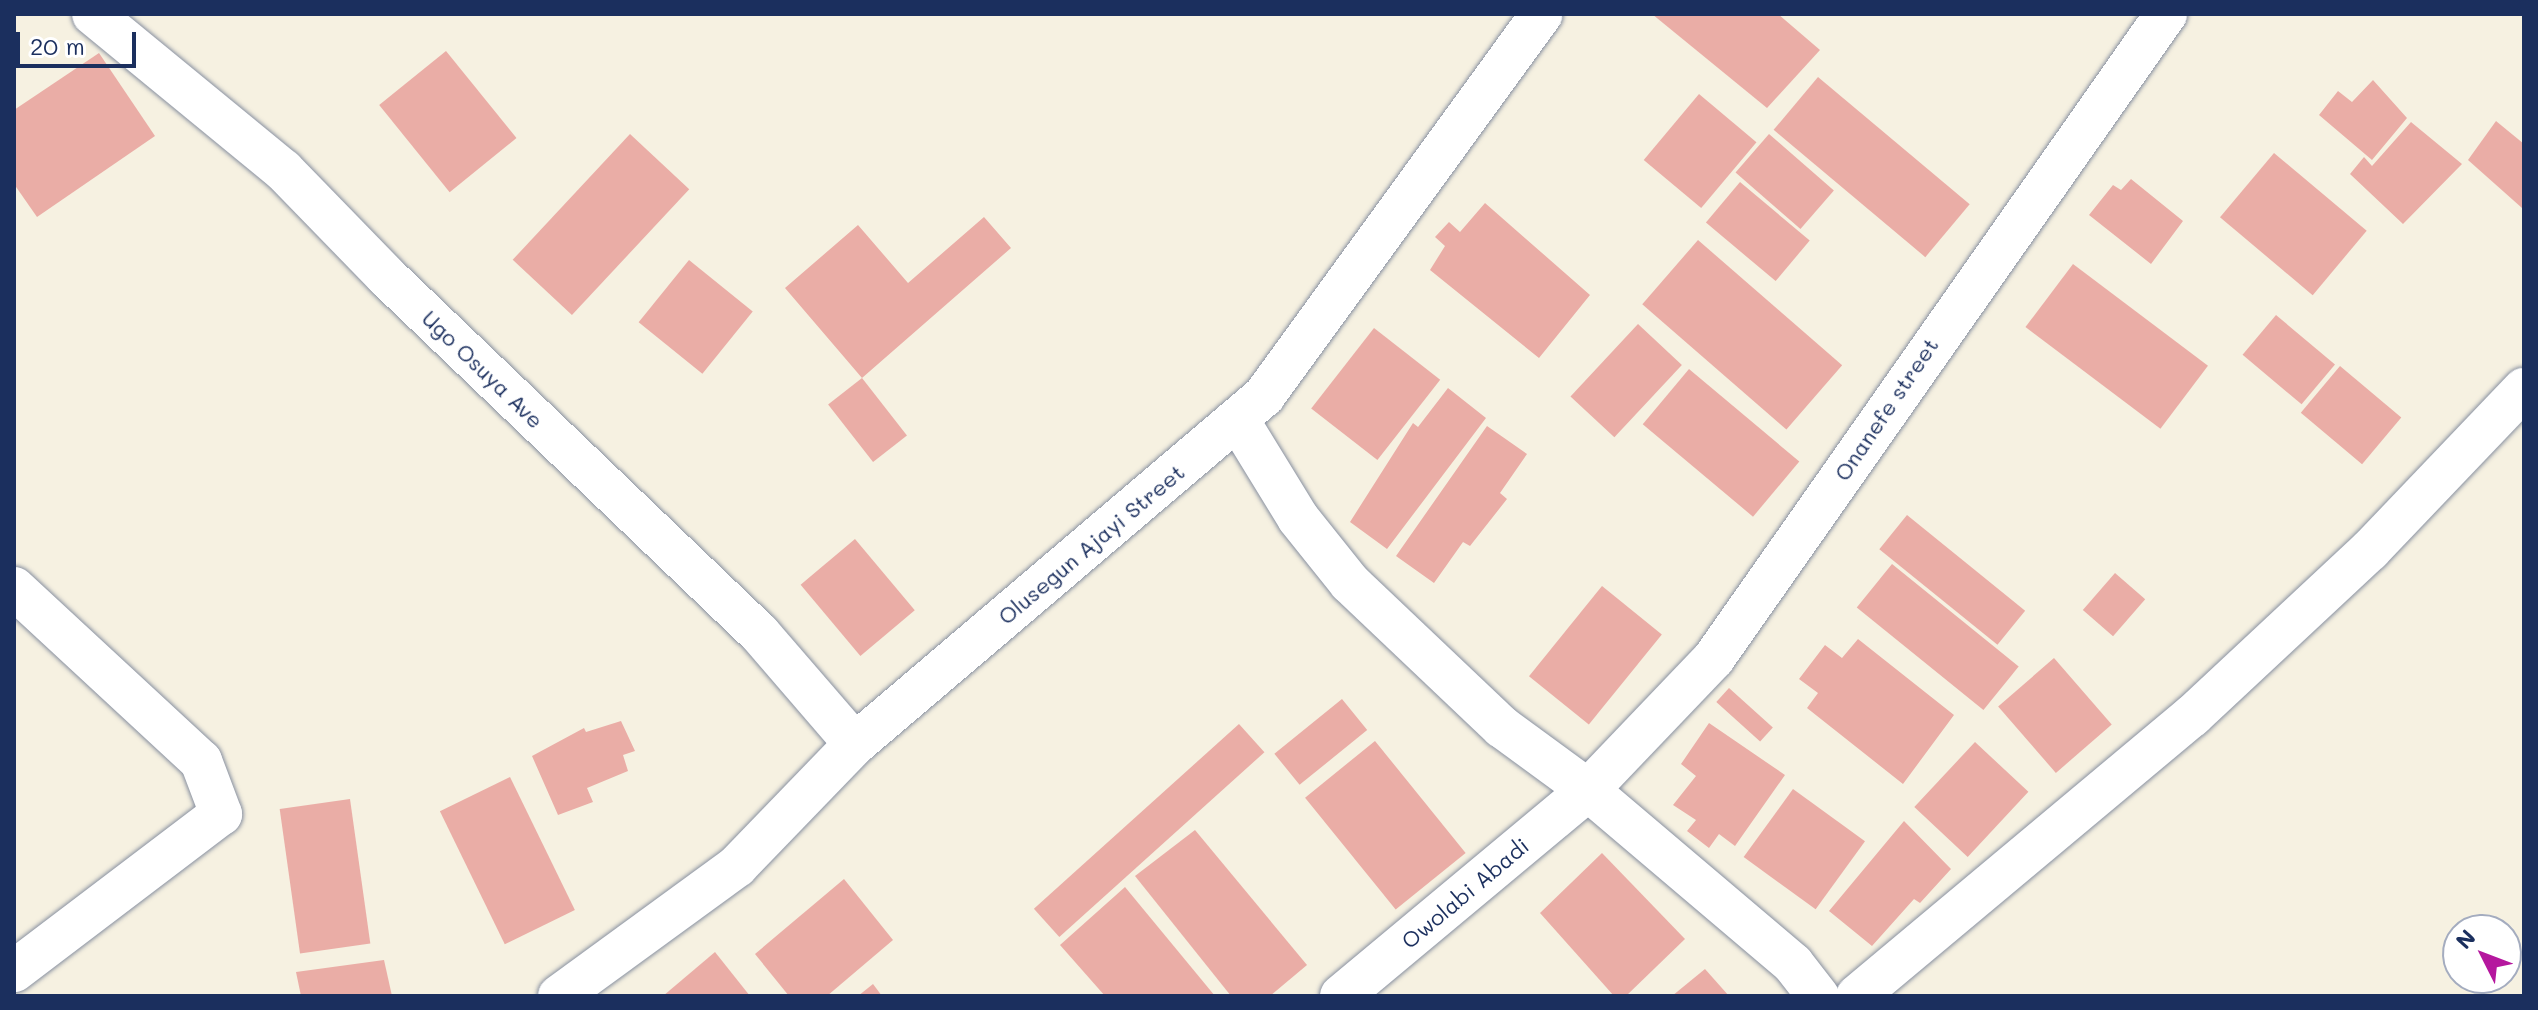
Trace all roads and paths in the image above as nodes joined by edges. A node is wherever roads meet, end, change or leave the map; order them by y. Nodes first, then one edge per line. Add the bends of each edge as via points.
1 (93, 14) edge
2 (1542, 14) edge
3 (2166, 14) edge
4 (2524, 389) edge
5 (1238, 420) junction
6 (14, 588) edge
7 (855, 744) junction
8 (1588, 790) junction
9 (14, 971) edge
10 (559, 996) edge
11 (1341, 996) edge
12 (1818, 996) edge
13 (1857, 996) edge

1 - 7 street, Ugo Osuya Ave via 283,170 386,276 760,634
2 - 5 street, Olusegun Ajayi Street via 1305,345
3 - 8 street, Onanefe street via 1714,658
4 - 13 street via 2370,550 2192,716
5 - 7 street, Olusegun Ajayi Street
5 - 8 street via 1298,518 1350,583 1502,727
6 - 9 street via 201,761 221,814
7 - 10 street, Olusegun Ajayi Street via 737,866
8 - 11 street, Owolabi Abadi
8 - 12 street via 1793,964

